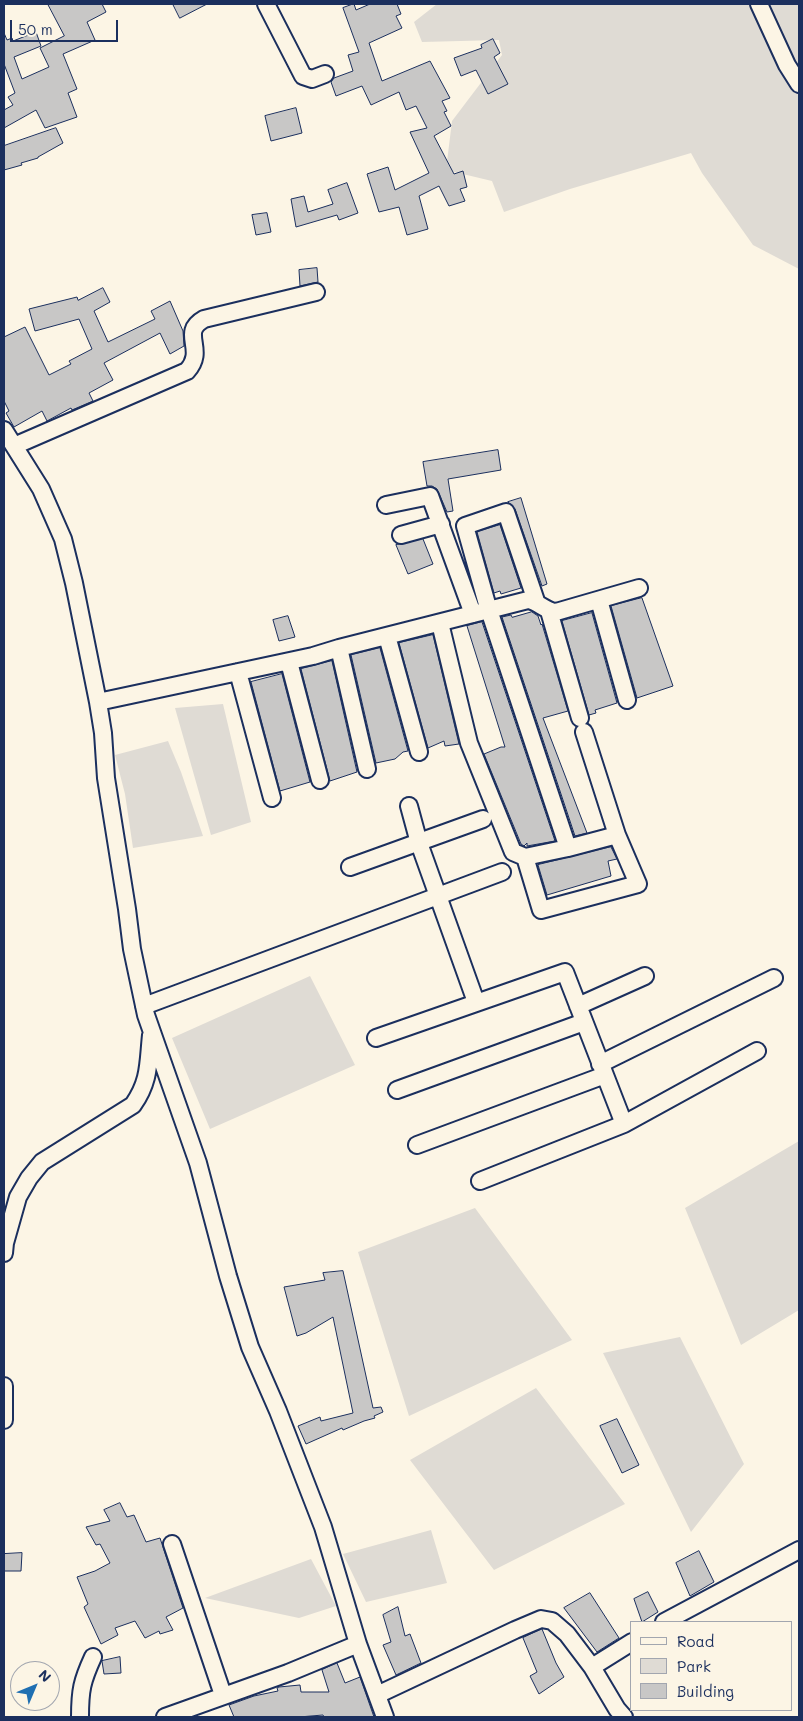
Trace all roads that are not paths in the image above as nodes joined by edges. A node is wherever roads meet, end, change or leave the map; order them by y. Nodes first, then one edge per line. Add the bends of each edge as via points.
1 (266, 4) edge
2 (759, 4) edge
3 (325, 74) dead end
4 (799, 84) edge
5 (316, 292) dead end
6 (4, 430) edge
7 (14, 446) junction
8 (386, 505) dead end
9 (440, 524) junction
10 (401, 535) dead end
11 (639, 588) dead end
12 (599, 600) junction
13 (536, 602) junction
14 (483, 609) junction
15 (549, 611) junction
16 (440, 623) junction
17 (387, 636) junction
18 (339, 648) junction
19 (288, 662) junction
20 (238, 672) junction
21 (627, 700) dead end
22 (98, 702) junction
23 (419, 752) dead end
24 (367, 769) dead end
25 (320, 780) dead end
26 (272, 798) dead end
27 (409, 806) dead end
28 (483, 819) dead end
29 (617, 835) junction
30 (419, 843) junction
31 (568, 848) junction
32 (525, 857) junction
33 (350, 867) dead end
34 (502, 872) dead end
35 (438, 896) junction
36 (645, 976) dead end
37 (774, 978) dead end
38 (476, 1002) junction
39 (144, 1006) junction
40 (578, 1006) junction
41 (584, 1022) junction
42 (151, 1031) junction
43 (376, 1038) dead end
44 (757, 1051) dead end
45 (602, 1069) junction
46 (397, 1090) dead end
47 (624, 1124) junction
48 (417, 1145) dead end
49 (480, 1181) dead end
50 (4, 1253) edge
51 (4, 1386) edge
52 (4, 1420) edge
53 (172, 1544) dead end
54 (799, 1550) edge
55 (666, 1621) edge
56 (630, 1643) edge
57 (358, 1644) junction
58 (93, 1657) dead end
59 (592, 1667) junction
60 (377, 1694) junction
61 (224, 1695) junction
62 (80, 1717) edge
63 (165, 1717) edge
64 (385, 1717) edge
65 (624, 1717) edge

1 - 3 street via 303,76 312,79
2 - 4 street
5 - 7 street via 204,319 192,331 196,354 187,371
6 - 7 street
7 - 22 street via 41,489 63,539
8 - 9 street via 430,496
9 - 10 street
9 - 14 street
11 - 12 street
12 - 15 street via 561,611
12 - 21 street
13 - 14 street via 528,600
13 - 14 street via 506,512 465,526
13 - 15 street
14 - 16 street
14 - 31 street
15 - 29 street
16 - 17 street
16 - 32 street via 469,743 513,852
17 - 18 street
17 - 23 street
18 - 19 street
18 - 24 street
19 - 20 street
19 - 25 street
20 - 22 street
20 - 26 street
22 - 39 street via 106,778
27 - 30 street
28 - 30 street
29 - 31 street
29 - 32 street via 638,884 541,910
30 - 33 street
30 - 35 street
31 - 32 street
34 - 35 street
35 - 38 street
35 - 39 street
36 - 40 street
37 - 45 street
38 - 40 street via 565,972
38 - 43 street
39 - 42 street
40 - 41 street
41 - 45 street
41 - 46 street
42 - 50 street via 147,1077 142,1092 133,1105 42,1162 28,1178 18,1197
42 - 57 street via 198,1163 250,1347 323,1527
44 - 47 street
45 - 47 street
45 - 48 street
47 - 49 street
51 - 52 street
53 - 61 street
54 - 55 street
56 - 59 street
57 - 60 street
57 - 61 street
58 - 62 street via 82,1679
59 - 60 street via 567,1634 552,1621 541,1619
59 - 65 street
60 - 64 street
61 - 63 street

